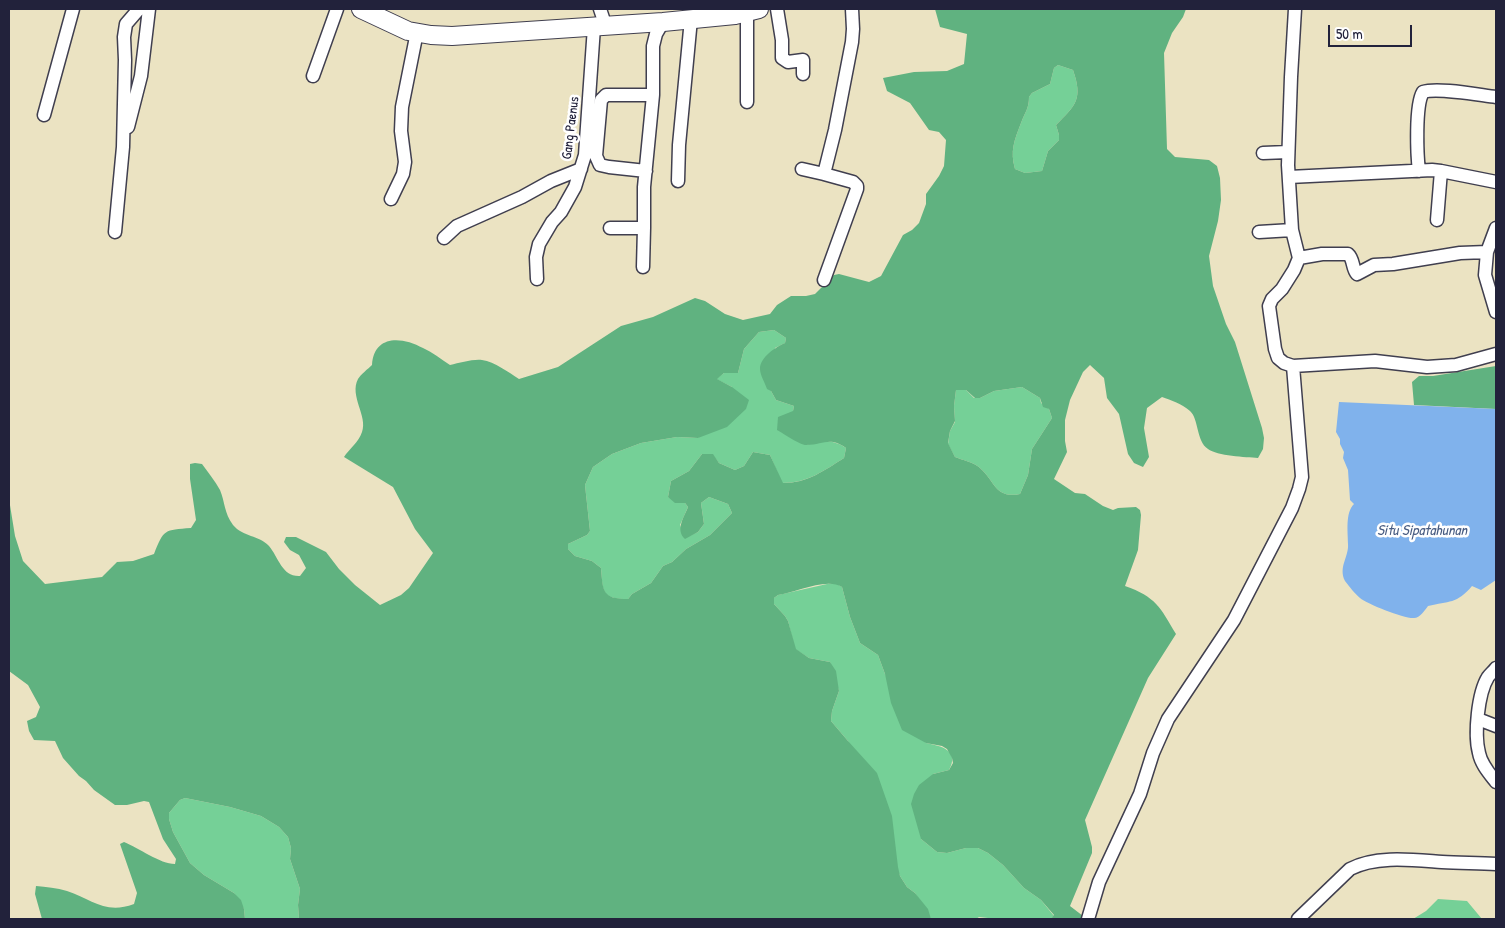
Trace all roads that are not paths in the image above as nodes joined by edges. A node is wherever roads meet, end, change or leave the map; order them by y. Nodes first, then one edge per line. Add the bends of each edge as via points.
1 (73, 9) edge
2 (139, 9) edge
3 (150, 9) edge
4 (337, 9) edge
5 (361, 9) edge
6 (600, 9) edge
7 (777, 9) edge
8 (852, 9) edge
9 (1295, 9) edge
10 (753, 10) edge
11 (728, 12) edge
12 (684, 16) edge
13 (663, 22) junction
14 (600, 27) junction
15 (417, 32) junction
16 (803, 74) dead end
17 (313, 76) dead end
18 (653, 95) junction
19 (1496, 97) edge
20 (747, 102) dead end
21 (44, 115) dead end
22 (123, 147) junction
23 (1288, 152) junction
24 (1263, 153) dead end
25 (581, 168) junction
26 (802, 169) dead end
27 (646, 171) junction
28 (1419, 171) junction
29 (1441, 171) junction
30 (818, 177) junction
31 (1289, 177) junction
32 (678, 180) dead end
33 (1496, 182) edge
34 (391, 199) dead end
35 (1437, 220) dead end
36 (610, 228) dead end
37 (644, 228) junction
38 (1496, 228) edge
39 (1292, 230) junction
40 (115, 232) dead end
41 (1259, 232) dead end
42 (444, 238) dead end
43 (1487, 252) junction
44 (1299, 258) junction
45 (643, 267) dead end
46 (537, 279) dead end
47 (824, 280) dead end
48 (1496, 309) edge
49 (1496, 354) edge
50 (1293, 366) junction
51 (1496, 668) edge
52 (1478, 719) junction
53 (1496, 726) edge
54 (1496, 782) edge
55 (1496, 864) edge
56 (1088, 919) edge
57 (1298, 919) edge

1 - 21 street
2 - 22 street via 126,24
3 - 22 street via 141,76
4 - 17 street
5 - 15 main road
6 - 14 street
7 - 16 street via 782,58 788,62 803,60
8 - 30 street via 852,42 835,130
9 - 23 street
10 - 11 main road
10 - 20 street
11 - 12 main road
12 - 13 main road
12 - 32 street
13 - 14 main road
13 - 18 street via 653,46
14 - 15 main road via 452,36
14 - 25 street, Gang Paenus
15 - 34 street via 402,107 405,162
18 - 27 street
18 - 27 street via 606,95 601,100 596,156 600,165
19 - 28 street via 1423,92 1419,109
22 - 40 street
23 - 24 street
23 - 31 street
25 - 42 street via 458,226
25 - 46 street, Gang Paenus via 566,204 540,244 536,257
26 - 30 street
27 - 37 street
28 - 29 street
28 - 31 street
29 - 33 street
29 - 35 street
30 - 47 street via 853,182 857,186
31 - 39 street
36 - 37 street
37 - 45 street
38 - 43 street
39 - 41 street
39 - 44 street
43 - 44 street via 1374,265 1357,274 1348,254
43 - 48 street via 1484,274
44 - 50 street via 1269,306 1278,358
49 - 50 street via 1456,365 1427,367 1375,361
50 - 56 street via 1302,477 1299,489 1234,620 1168,719 1152,753 1140,794 1099,882
51 - 52 street via 1488,677 1481,696
52 - 53 street
52 - 54 street via 1479,754
55 - 57 street via 1404,860 1359,864

